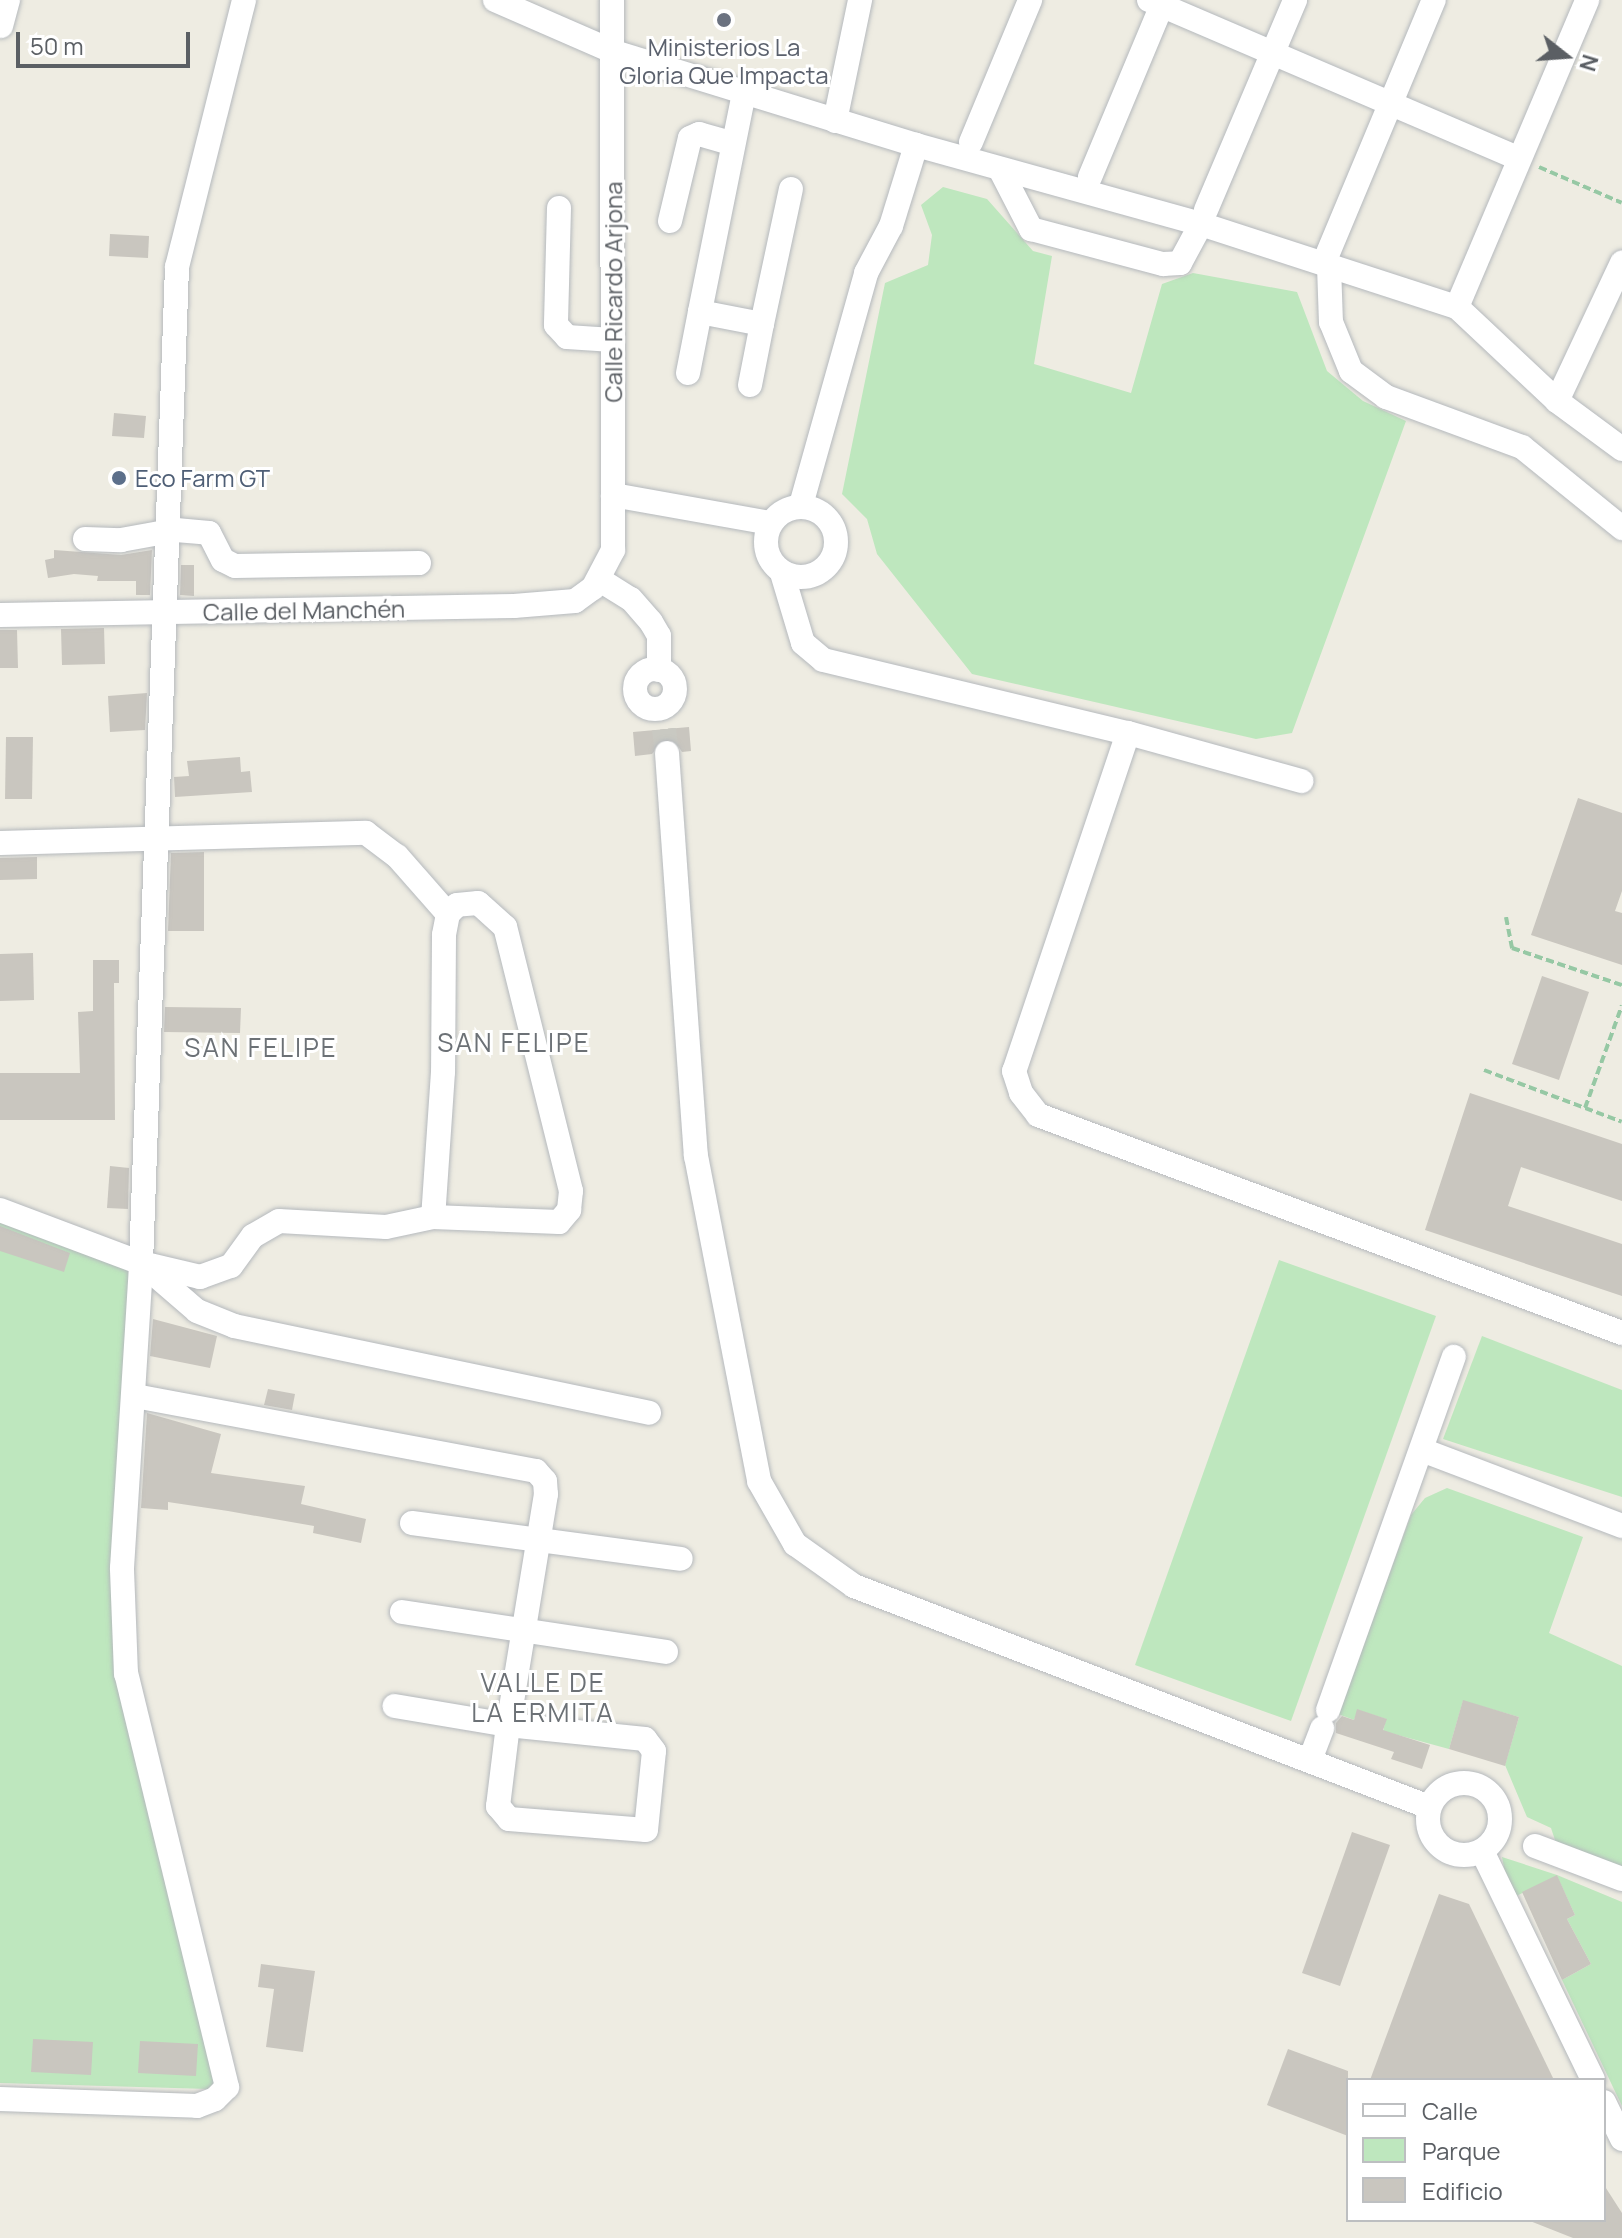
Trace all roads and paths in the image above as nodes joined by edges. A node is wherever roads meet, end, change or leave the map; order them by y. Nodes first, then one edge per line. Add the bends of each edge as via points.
1 (8, 0) edge
2 (244, 0) edge
3 (495, 0) edge
4 (612, 0) edge
5 (860, 0) edge
6 (1030, 0) edge
7 (1295, 0) edge
8 (1434, 0) edge
9 (1587, 0) edge
10 (1158, 2) edge
11 (1, 26) edge
12 (614, 52) junction
13 (1272, 54) junction
14 (744, 93) junction
15 (1391, 103) junction
16 (835, 121) junction
17 (971, 142) dead end
18 (733, 144) junction
19 (916, 145) junction
20 (1518, 158) junction
21 (1000, 169) junction
22 (1090, 177) dead end
23 (791, 189) dead end
24 (1622, 203) edge
25 (559, 208) dead end
26 (1203, 217) junction
27 (670, 221) dead end
28 (1329, 260) junction
29 (1622, 263) edge
30 (1457, 307) junction
31 (700, 312) junction
32 (762, 324) junction
33 (613, 340) junction
34 (688, 373) dead end
35 (750, 385) dead end
36 (1557, 401) junction
37 (1622, 449) edge
38 (613, 495) junction
39 (801, 505) junction
40 (770, 523) junction
41 (1622, 528) edge
42 (164, 531) junction
43 (85, 539) dead end
44 (419, 563) dead end
45 (782, 573) junction
46 (600, 580) junction
47 (165, 612) junction
48 (0, 615) edge
49 (1128, 733) junction
50 (1301, 781) dead end
51 (157, 840) junction
52 (0, 843) edge
53 (448, 914) junction
54 (1506, 917) dead end
55 (1622, 985) edge
56 (1622, 1005) edge
57 (1484, 1070) dead end
58 (1584, 1108) junction
59 (1622, 1122) edge
60 (0, 1210) edge
61 (433, 1217) junction
62 (141, 1263) junction
63 (1622, 1333) edge
64 (1454, 1357) dead end
65 (135, 1396) junction
66 (649, 1413) dead end
67 (1422, 1450) junction
68 (412, 1523) dead end
69 (1622, 1526) edge
70 (539, 1539) junction
71 (681, 1559) dead end
72 (402, 1612) dead end
73 (524, 1628) junction
74 (666, 1652) dead end
75 (395, 1706) dead end
76 (508, 1725) junction
77 (1310, 1760) junction
78 (1429, 1807) junction
79 (1508, 1843) junction
80 (1622, 1879) edge
81 (1592, 2078) edge
82 (0, 2099) edge
83 (1606, 2106) edge
84 (1622, 2139) edge

1 - 11 street
2 - 42 street via 177,267
3 - 12 street
4 - 12 street, Calle Ricardo Arjona
5 - 16 street
6 - 17 street
7 - 13 street
8 - 15 street
9 - 20 street
10 - 13 street
10 - 22 street
12 - 14 street
12 - 33 street, Calle Ricardo Arjona
13 - 15 street
13 - 26 street
14 - 16 street
14 - 18 street
15 - 20 street
15 - 28 street
16 - 19 street
18 - 27 street via 699,134 690,138
18 - 31 street
19 - 21 street
19 - 39 street via 891,226 866,273
20 - 24 path
20 - 30 street
21 - 26 street
21 - 26 street via 1031,229 1163,264 1180,263
23 - 32 street
25 - 33 street via 556,325 567,337
26 - 28 street
28 - 30 street
28 - 41 street via 1331,322 1351,371 1386,397 1522,447
29 - 36 street
30 - 36 street
31 - 32 street
31 - 34 street
32 - 35 street
33 - 38 street, Calle Ricardo Arjona
36 - 37 street
38 - 40 street
38 - 46 street, Calle Ricardo Arjona via 613,550
39 - 40 street via 783,510
39 - 45 street via 819,510 832,524 837,542 832,560 809,575
40 - 45 street via 765,541 769,560
42 - 43 street via 121,540
42 - 44 street via 209,533 223,560 235,566
42 - 47 street
45 - 49 street via 803,643 823,660
46 - 47 street, Calle del Manchén via 575,601 514,606
46 - 77 street via 631,599 651,622 659,636 659,670 672,677 676,689 664,731 696,1156 759,1481 773,1515 804,1553 854,1586
47 - 48 street, Calle del Manchén
47 - 51 street
49 - 50 street
49 - 63 street via 1014,1071 1021,1093 1038,1115
51 - 52 street
51 - 53 street via 366,833 397,856
51 - 62 street
53 - 61 street
53 - 61 street via 457,905 478,903 505,927 571,1191 569,1210 550,1224
54 - 55 path via 1512,948
56 - 58 path
57 - 58 path
58 - 59 path
60 - 62 street
61 - 62 street via 386,1227 279,1221 262,1228 231,1266 210,1276
62 - 65 street
62 - 66 street via 197,1311 234,1326
64 - 67 street
65 - 70 street via 520,1465 545,1481
65 - 82 street via 122,1568 126,1674 227,2087 197,2106
67 - 69 street
67 - 77 street
68 - 70 street
70 - 71 street
70 - 73 street
72 - 73 street
73 - 74 street
73 - 76 street
75 - 76 street
76 - 76 street via 652,1743 646,1830 509,1819 498,1806
77 - 78 street
78 - 79 street via 1427,1822 1441,1847 1454,1854
78 - 79 street via 1448,1786 1475,1783 1497,1801
79 - 80 street
79 - 81 street
83 - 84 street

